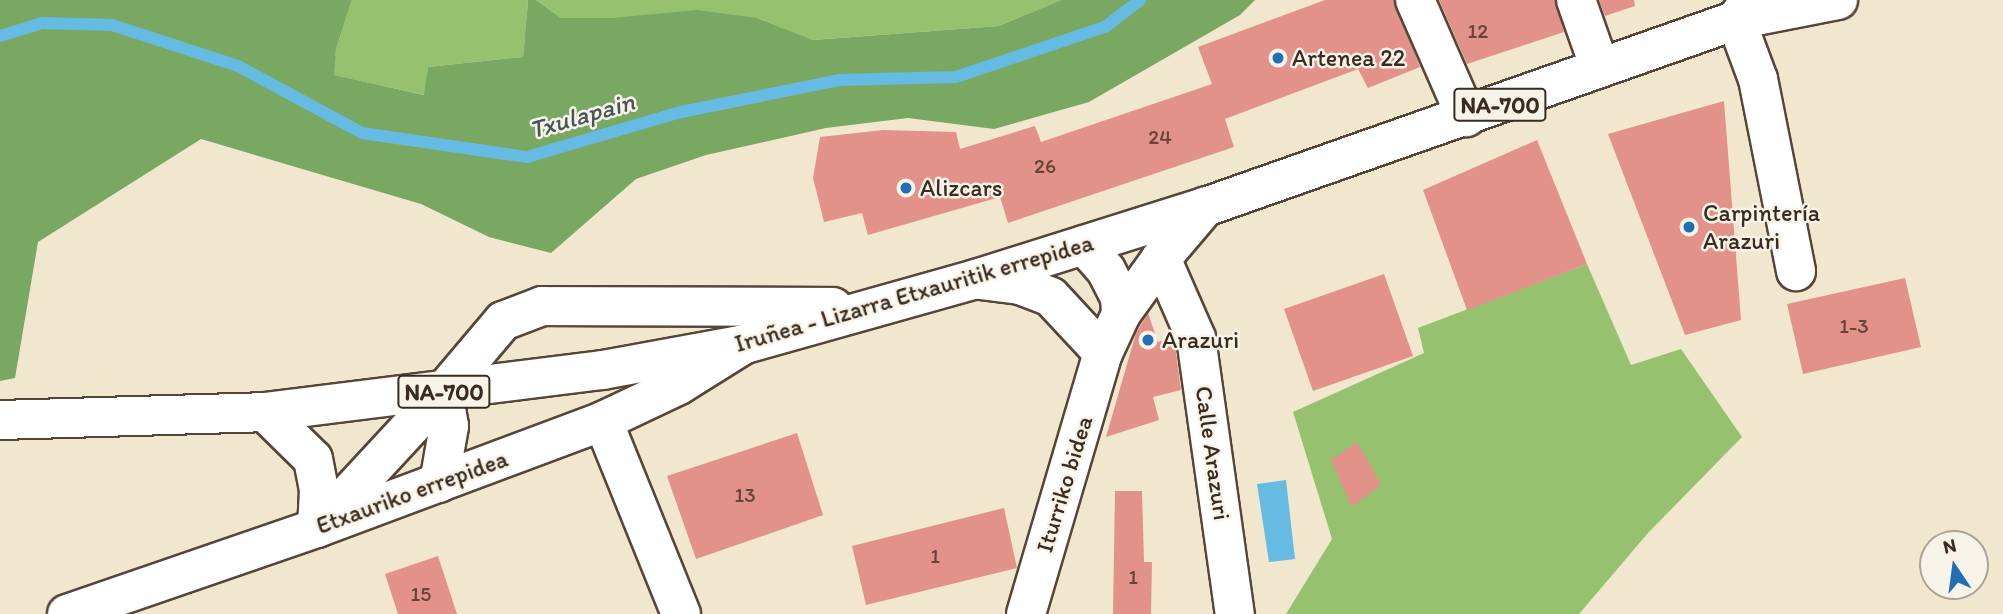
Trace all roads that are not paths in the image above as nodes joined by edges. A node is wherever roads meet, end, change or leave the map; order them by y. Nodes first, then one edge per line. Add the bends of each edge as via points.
1 (1415, 0) edge
2 (1576, 0) edge
3 (1793, 0) edge
4 (1838, 0) edge
5 (1743, 10) edge
6 (1600, 68) junction
7 (1466, 117) junction
8 (1205, 207) junction
9 (1084, 245) junction
10 (1161, 258) junction
11 (1797, 271) dead end
12 (976, 279) junction
13 (880, 307) junction
14 (1121, 314) junction
15 (745, 344) junction
16 (1103, 353) junction
17 (443, 392) junction
18 (265, 412) junction
19 (0, 420) edge
20 (603, 421) junction
21 (439, 482) junction
22 (317, 528) junction
23 (67, 614) edge
24 (681, 614) edge
25 (1026, 614) edge
26 (1235, 614) edge

1 - 7 main road
2 - 6 main road
3 - 5 main road, Iruñea - Lizarra Etxauritik errepidea / NA-700
4 - 5 main road
5 - 6 main road, Iruñea - Lizarra Etxauritik errepidea / NA-700
5 - 11 main road
6 - 7 main road, Iruñea - Lizarra Etxauritik errepidea / NA-700
7 - 8 main road, Iruñea - Lizarra Etxauritik errepidea / NA-700
8 - 9 main road, Iruñea - Lizarra Etxauritik errepidea / NA-700
8 - 10 main road, Iturriko bidea
9 - 12 main road, Iruñea - Lizarra Etxauritik errepidea / NA-700
9 - 14 main road via 1107,270 1120,298
10 - 14 main road, Iturriko bidea
10 - 26 main road, Calle Arazuri via 1196,338
12 - 13 main road, Iruñea - Lizarra Etxauritik errepidea / NA-700
12 - 16 main road via 1020,285 1051,297
13 - 15 main road, Iruñea - Lizarra Etxauritik errepidea / NA-700
13 - 17 main road via 542,306 503,321
14 - 16 main road, Iturriko bidea
15 - 17 main road, Iruñea - Lizarra Etxauritik errepidea / NA-700
15 - 20 main road, Etxauriko errepidea via 679,385
16 - 25 main road, Iturriko bidea
17 - 18 main road, Iruñea - Lizarra Etxauritik errepidea / NA-700
17 - 21 main road via 449,426
17 - 22 main road
18 - 19 main road, Iruñea - Lizarra Etxauritik errepidea / NA-700
18 - 22 main road via 313,459 320,489
20 - 21 main road, Etxauriko errepidea
20 - 24 main road
21 - 22 main road, Etxauriko errepidea
22 - 23 main road, Etxauriko errepidea

